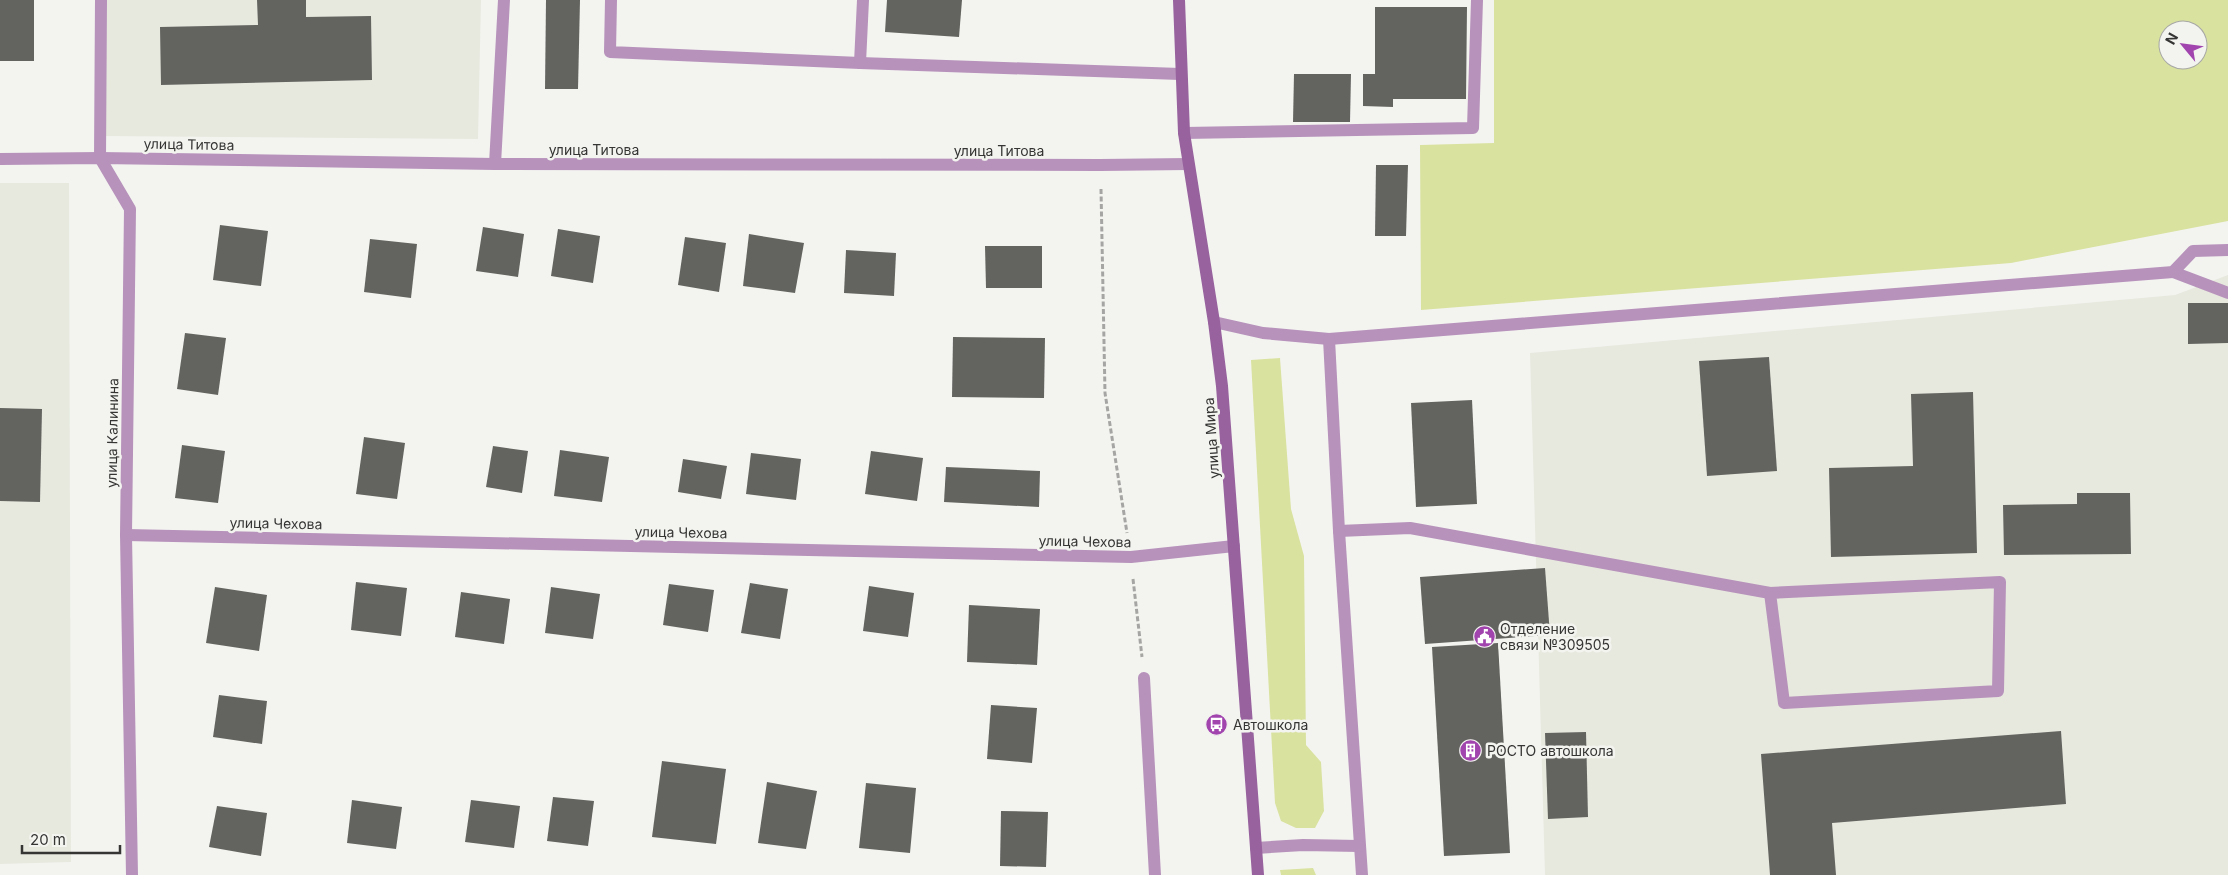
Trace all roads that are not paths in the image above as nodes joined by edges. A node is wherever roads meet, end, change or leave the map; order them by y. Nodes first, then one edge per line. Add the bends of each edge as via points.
1 (101, 0) edge
2 (504, 0) edge
3 (611, 0) edge
4 (863, 0) edge
5 (1179, 0) edge
6 (1478, 0) edge
7 (860, 63) junction
8 (1180, 74) junction
9 (1184, 133) junction
10 (0, 158) edge
11 (100, 158) junction
12 (495, 164) junction
13 (1188, 164) junction
14 (2228, 250) edge
15 (2172, 272) junction
16 (2228, 293) edge
17 (1214, 322) junction
18 (1329, 339) junction
19 (1339, 531) junction
20 (126, 535) junction
21 (1234, 546) junction
22 (1770, 593) junction
23 (1144, 678) road end
24 (1359, 846) junction
25 (1256, 848) junction
26 (132, 875) edge
27 (1155, 875) edge
28 (1258, 875) edge
29 (1362, 875) edge

1 - 11 street
2 - 12 street
3 - 7 street via 610,52
4 - 7 street
5 - 8 main road, улица Мира
6 - 9 street via 1473,128
7 - 8 street
8 - 9 main road, улица Мира
9 - 13 main road, улица Мира
10 - 11 street, улица Титова
11 - 12 street, улица Титова
11 - 20 street, улица Калинина via 130,209
12 - 13 street, улица Титова
13 - 17 main road, улица Мира
14 - 15 street via 2193,251
15 - 16 street
15 - 18 street
17 - 18 street via 1263,333
17 - 21 main road, улица Мира
18 - 19 street
19 - 22 street via 1410,528
19 - 24 street
20 - 21 street, улица Чехова via 1131,557
20 - 26 street, улица Калинина
21 - 25 main road, улица Мира
22 - 22 street via 2000,582 1998,691 1784,703
23 - 27 street
24 - 25 street
24 - 29 street
25 - 28 main road, улица Мира

